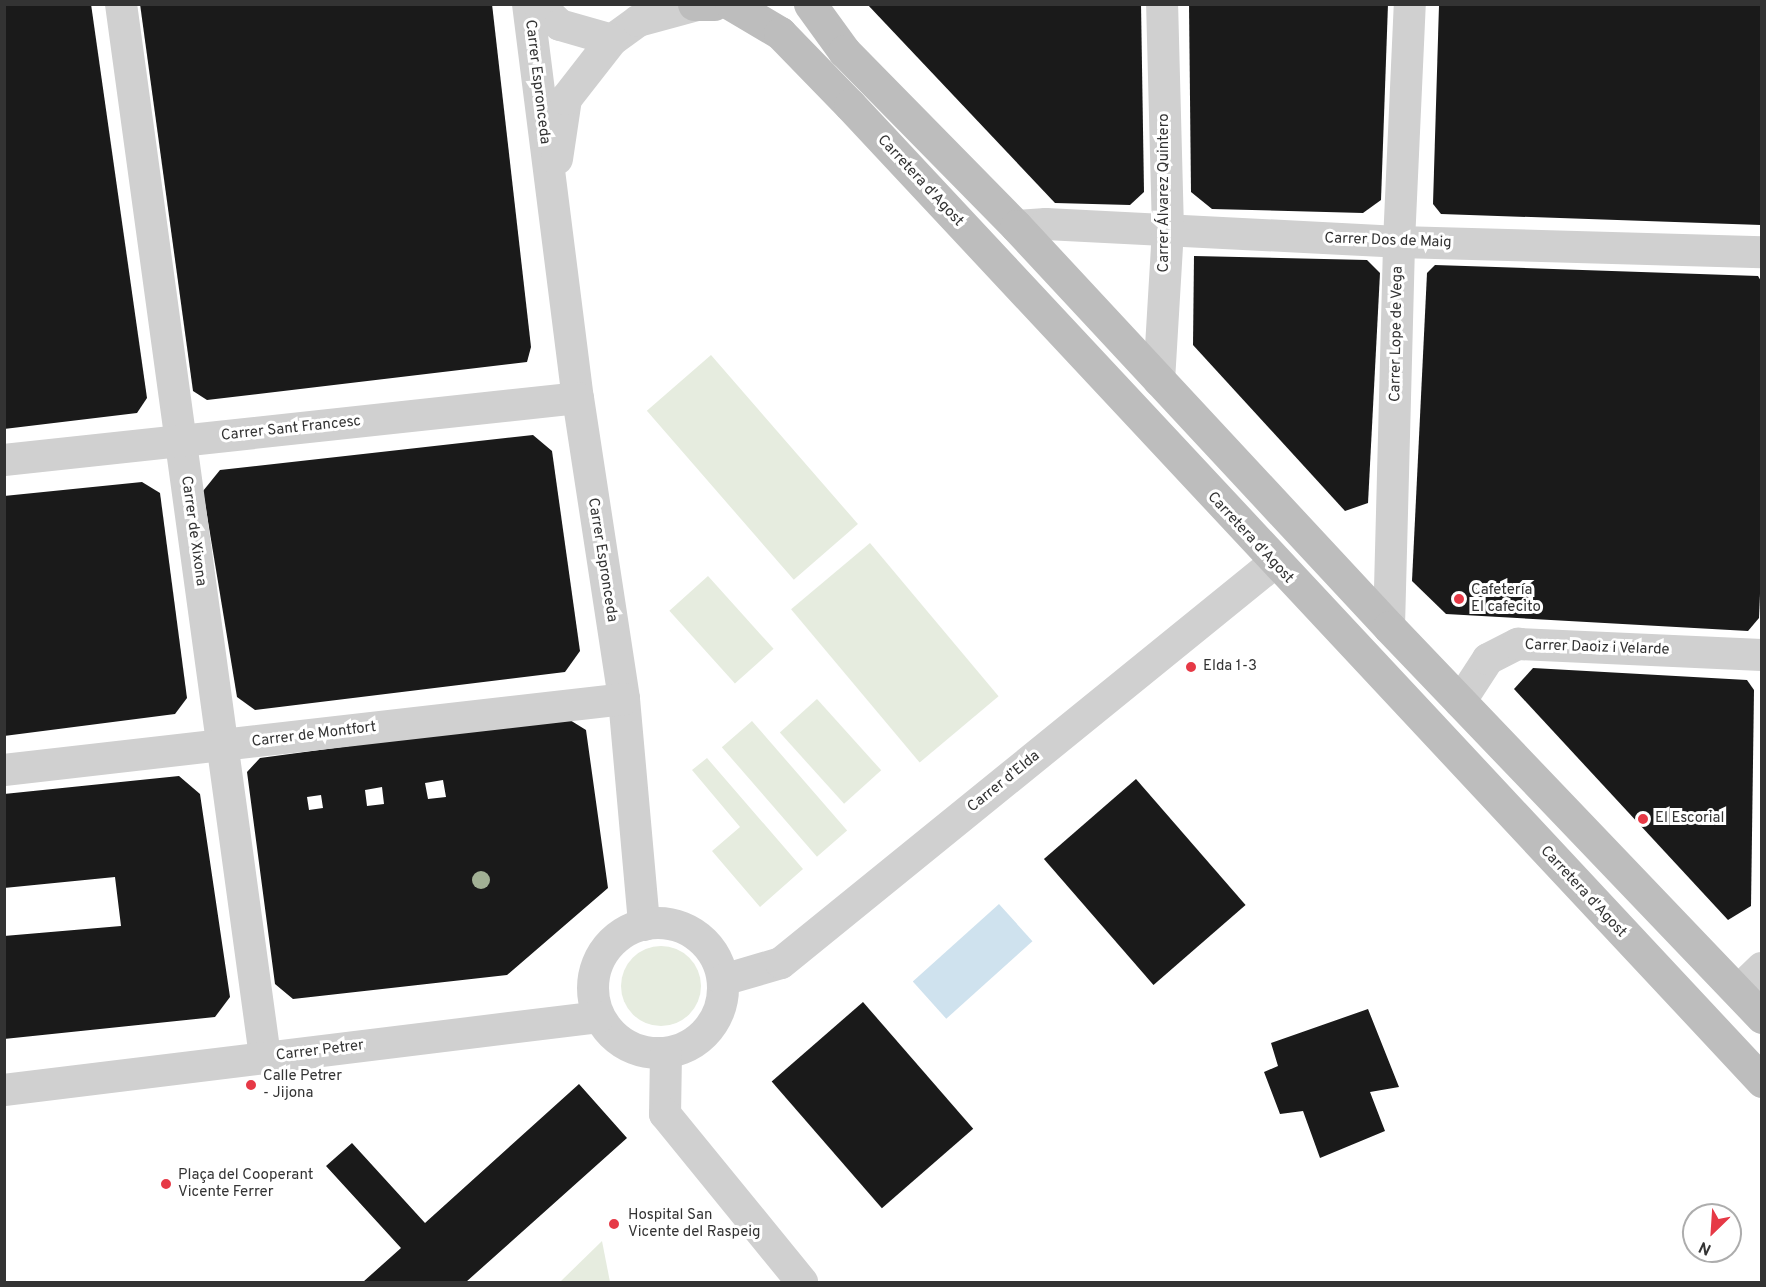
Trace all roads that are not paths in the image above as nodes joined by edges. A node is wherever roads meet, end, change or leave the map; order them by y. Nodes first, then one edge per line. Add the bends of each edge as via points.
1 (121, 4) edge
2 (528, 4) edge
3 (538, 4) edge
4 (731, 4) edge
5 (810, 4) edge
6 (1162, 4) edge
7 (1410, 4) edge
8 (702, 5) edge
9 (612, 40) junction
10 (551, 195) junction
11 (1016, 226) junction
12 (1167, 230) junction
13 (1399, 242) junction
14 (1761, 252) edge
15 (1159, 381) junction
16 (578, 398) junction
17 (180, 440) junction
18 (4, 460) edge
19 (1302, 535) junction
20 (1274, 563) junction
21 (1389, 627) junction
22 (1761, 655) edge
23 (624, 699) junction
24 (1460, 702) junction
25 (224, 746) junction
26 (4, 770) edge
27 (644, 925) junction
28 (1761, 968) edge
29 (723, 980) junction
30 (1738, 991) junction
31 (599, 1017) junction
32 (1761, 1017) edge
33 (666, 1053) junction
34 (265, 1057) junction
35 (1761, 1081) edge
36 (4, 1090) edge
37 (802, 1282) edge

1 - 17 street, Carrer de Xixona
2 - 10 street, Carrer Espronceda
3 - 9 street, Carrer Espronceda via 560,24
4 - 20 main road, Carretera d'Agost via 780,33
5 - 11 main road via 844,51
6 - 12 street, Carrer Álvarez Quintero
7 - 13 street, Carrer Lope de Vega
8 - 9 street, Carrer Espronceda via 638,21
9 - 10 street, Carrer Espronceda via 566,99
10 - 16 street, Carrer Espronceda
11 - 12 street, Carrer Dos de Maig
11 - 15 main road
12 - 13 street, Carrer Dos de Maig
12 - 15 street, Carrer Álvarez Quintero
13 - 14 street, Carrer Dos de Maig
13 - 21 street, Carrer Lope de Vega
15 - 19 main road
16 - 17 street, Carrer Sant Francesc
16 - 23 street, Carrer Espronceda
17 - 18 street, Carrer Sant Francesc
17 - 25 street, Carrer de Xixona
19 - 20 main road
19 - 21 main road
20 - 29 street, Carrer d’Elda via 781,963
20 - 35 main road, Carretera d'Agost
21 - 24 main road
22 - 24 street, Carrer Daoiz i Velarde via 1518,644 1488,659
23 - 25 street, Carrer de Montfort
23 - 27 street, Carrer Espronceda
24 - 30 main road
25 - 26 street, Carrer de Montfort
25 - 34 street, Carrer de Xixona
27 - 29 street via 666,924 687,930 704,942 717,960
27 - 31 street via 622,933 600,960 593,994
28 - 30 street
29 - 33 street via 721,1006 710,1029 690,1045
30 - 32 main road
31 - 33 street via 627,1046 646,1053
31 - 34 street, Carrer Petrer
33 - 37 street via 665,1114
34 - 36 street, Carrer Petrer

